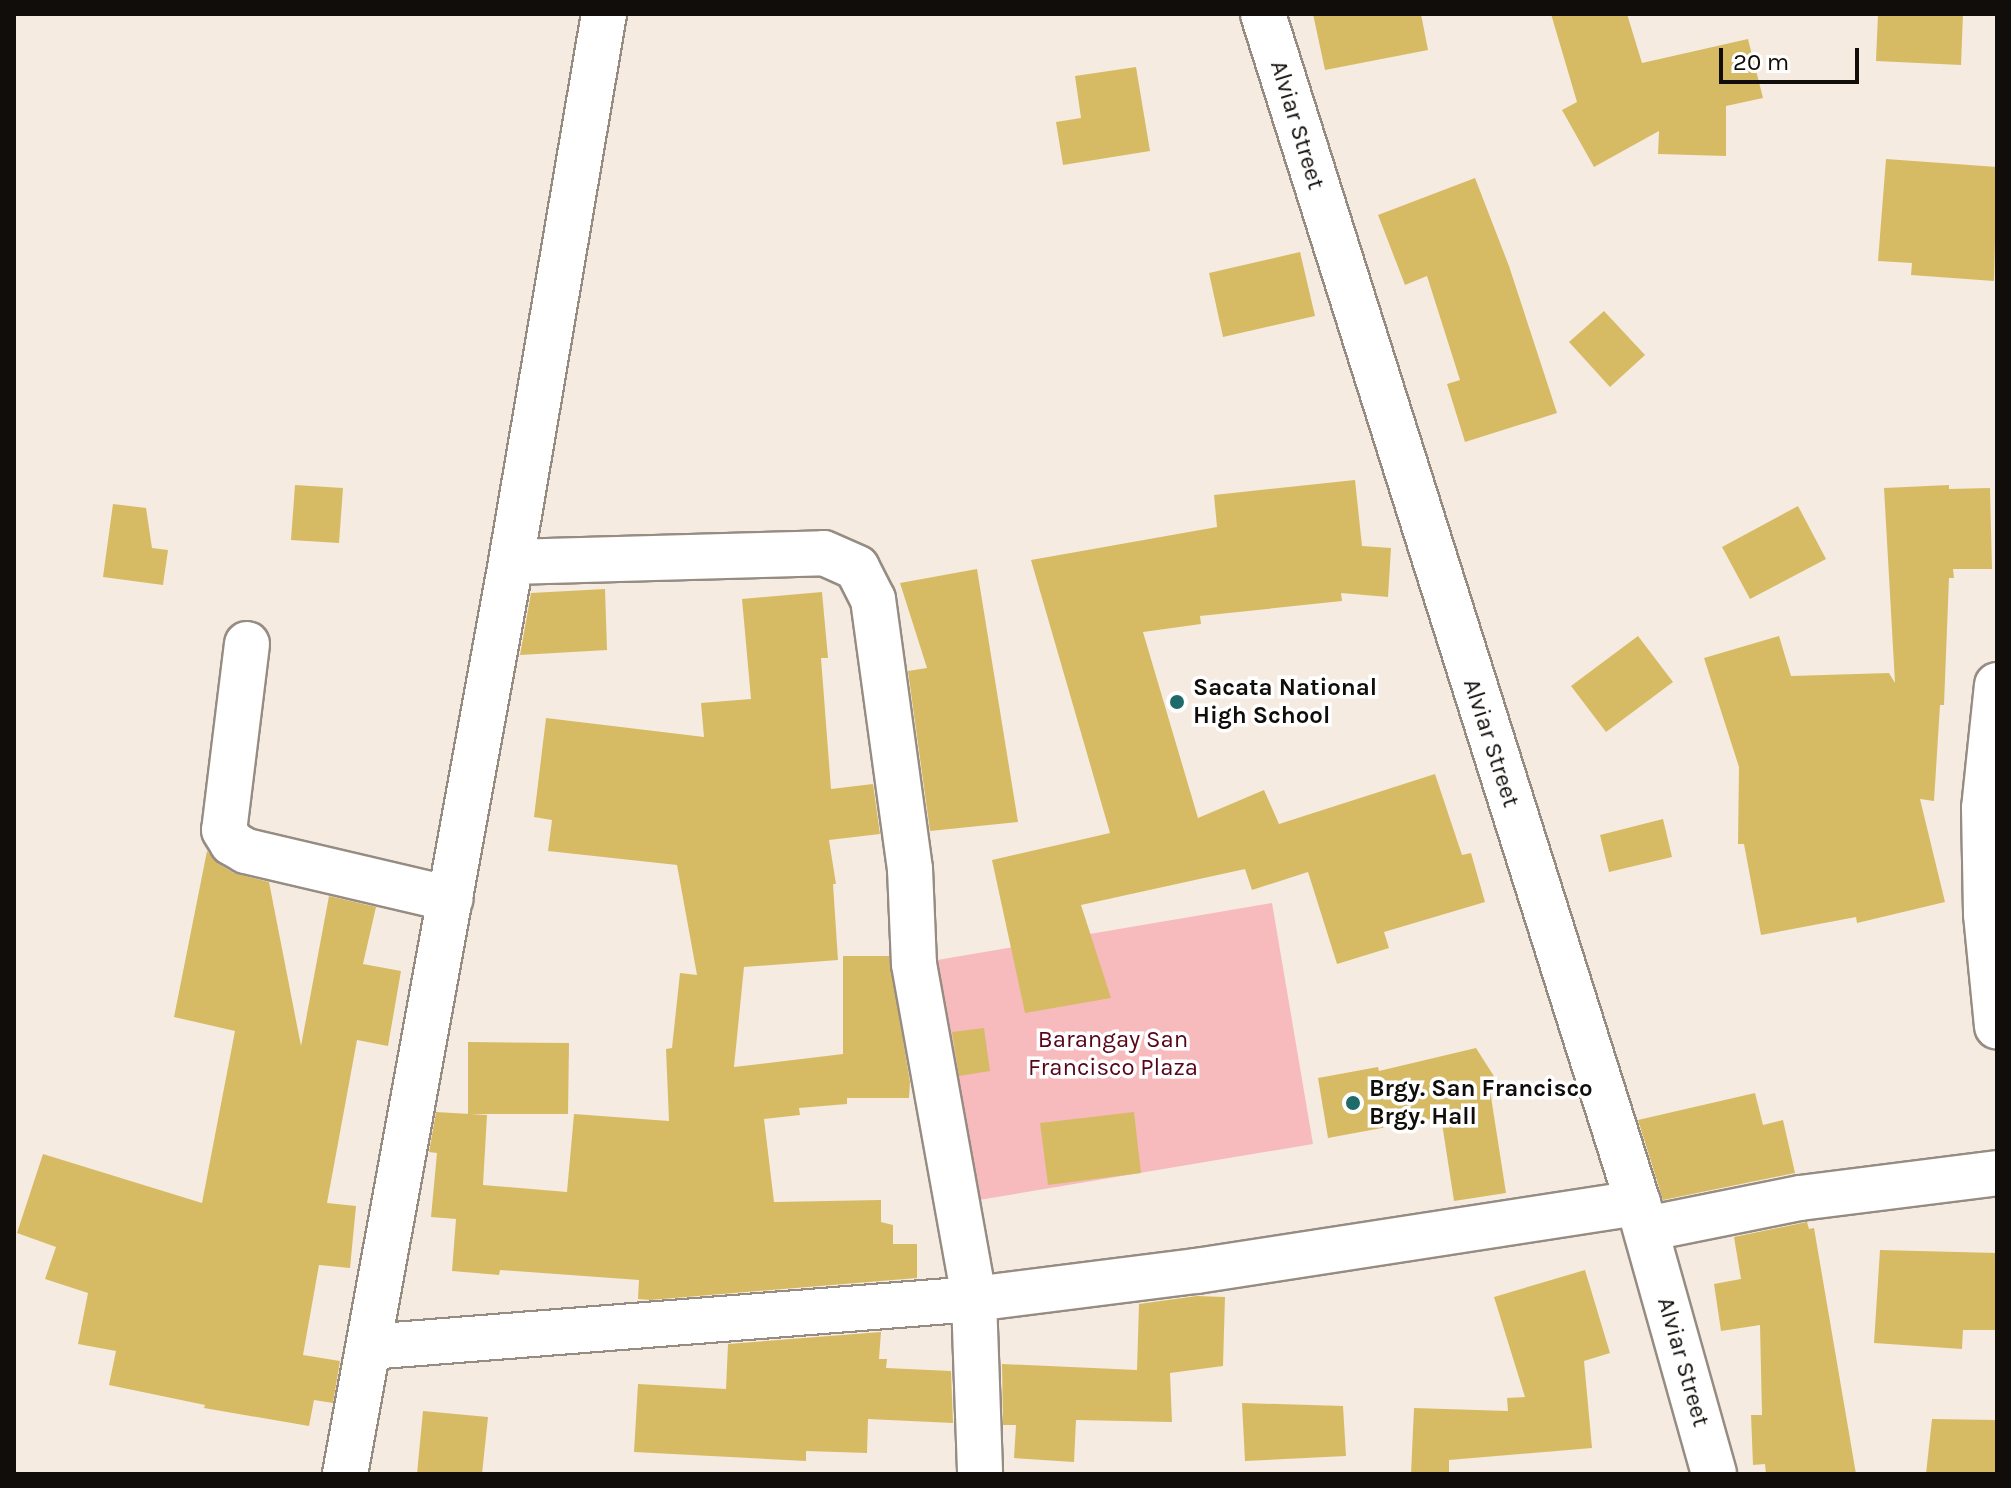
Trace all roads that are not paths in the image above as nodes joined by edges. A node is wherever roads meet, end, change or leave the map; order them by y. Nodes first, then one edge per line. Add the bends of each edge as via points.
1 (604, 14) edge
2 (1263, 14) edge
3 (511, 562) junction
4 (247, 644) dead end
5 (1997, 685) edge
6 (450, 899) junction
7 (1997, 1026) edge
8 (1997, 1173) edge
9 (1642, 1216) junction
10 (974, 1299) junction
11 (369, 1347) junction
12 (345, 1474) edge
13 (980, 1474) edge
14 (1714, 1474) edge

1 - 3 street
2 - 9 street, Alviar Street
3 - 6 street
3 - 10 street via 824,553 857,568 873,599 910,869 914,964
4 - 6 street via 224,830 232,843 246,851
5 - 7 street via 1984,808 1986,914
6 - 11 street
8 - 9 street
9 - 10 street
9 - 14 street, Alviar Street
10 - 11 street
10 - 13 street
11 - 12 street

